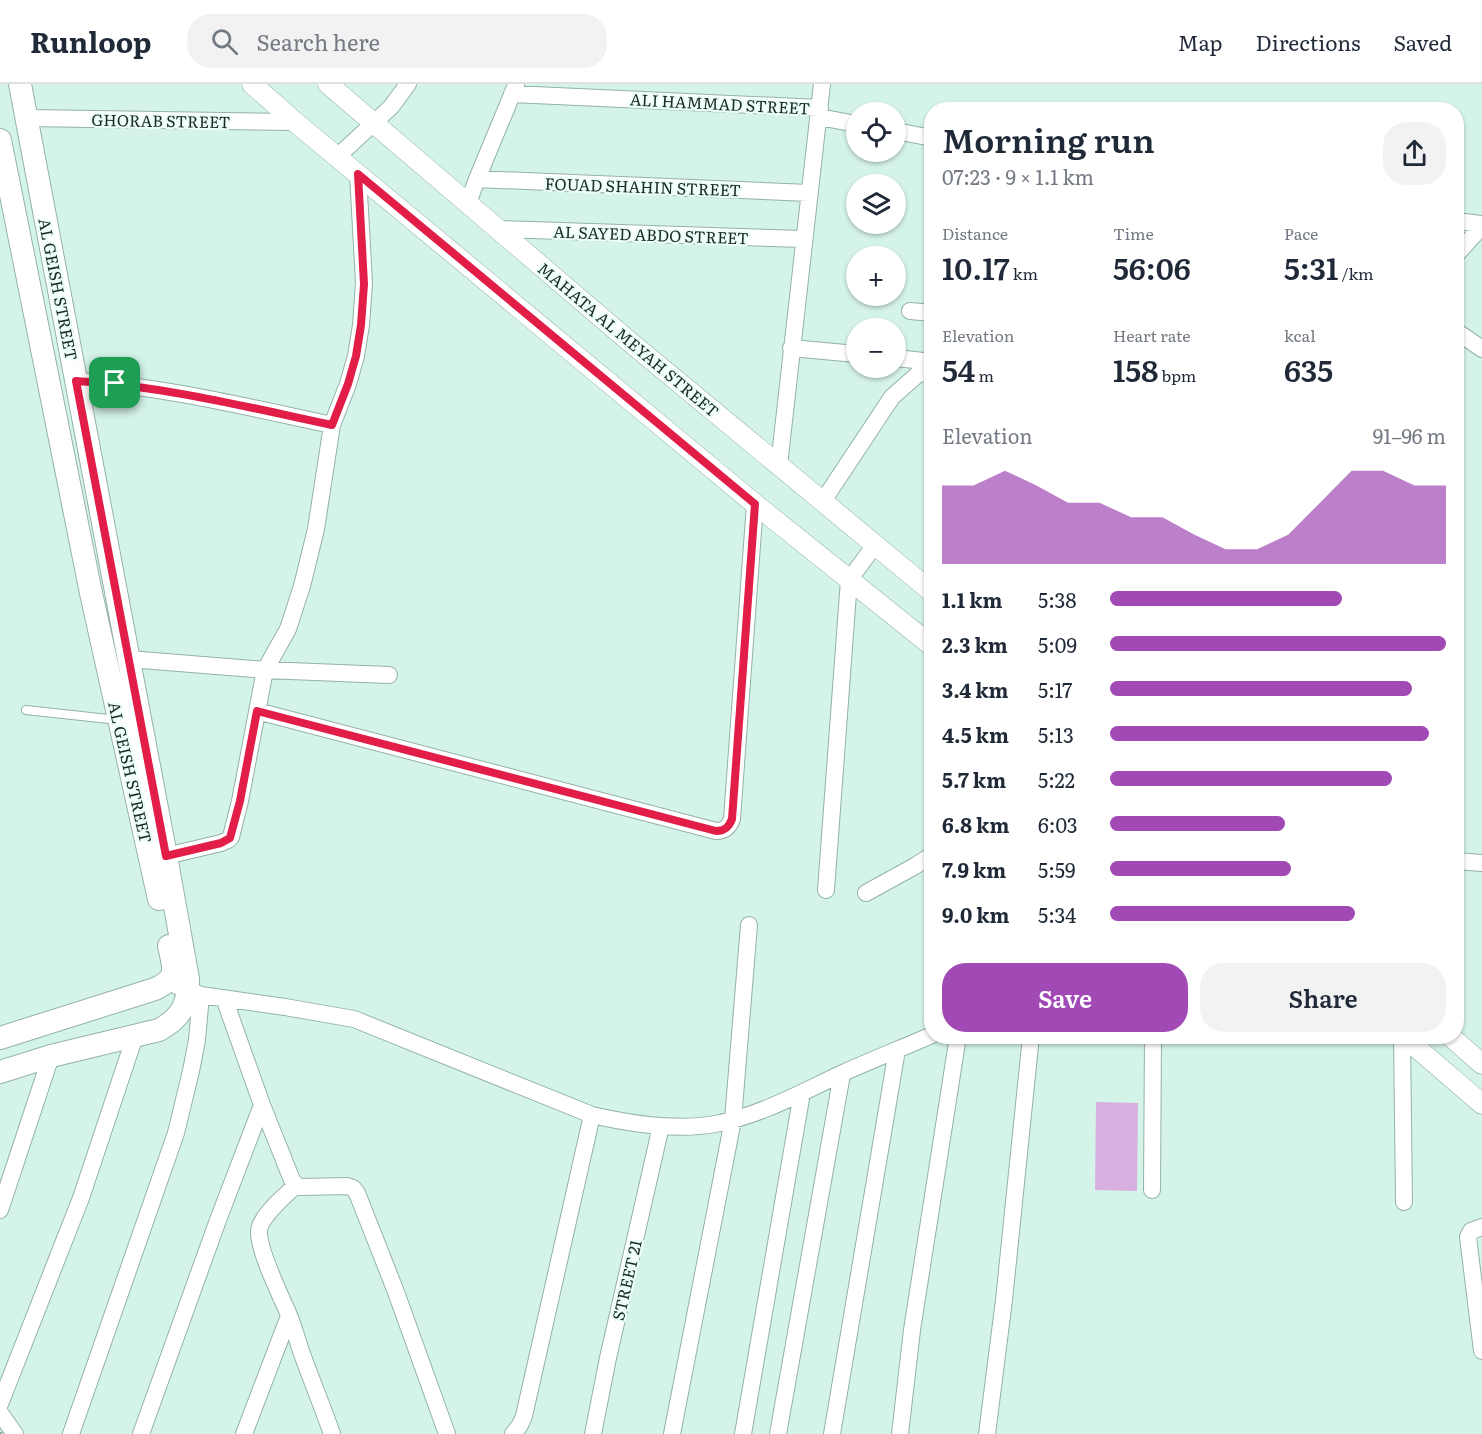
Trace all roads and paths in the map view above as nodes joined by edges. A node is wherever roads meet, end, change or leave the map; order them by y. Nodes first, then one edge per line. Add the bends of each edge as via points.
1 (20, 84) edge
2 (252, 84) edge
3 (328, 84) edge
4 (408, 84) edge
5 (822, 84) edge
6 (514, 89) edge
7 (819, 112) junction
8 (27, 118) junction
9 (846, 121) edge
10 (295, 122) junction
11 (374, 123) junction
12 (906, 133) edge
13 (924, 136) edge
14 (0, 140) edge
15 (337, 157) junction
16 (358, 174) junction
17 (477, 179) junction
18 (809, 193) junction
19 (6, 198) edge
20 (468, 203) junction
21 (1464, 222) edge
22 (1482, 225) edge
23 (498, 229) junction
24 (803, 239) junction
25 (1464, 246) edge
26 (910, 311) dead end
27 (924, 312) edge
28 (1464, 337) edge
29 (791, 348) junction
30 (1482, 349) edge
31 (846, 353) edge
32 (906, 359) edge
33 (924, 361) edge
34 (924, 372) edge
35 (76, 381) junction
36 (49, 385) junction
37 (332, 425) junction
38 (778, 465) junction
39 (823, 501) junction
40 (755, 504) junction
41 (875, 545) junction
42 (849, 580) junction
43 (924, 585) edge
44 (115, 588) junction
45 (91, 593) junction
46 (924, 640) edge
47 (129, 659) junction
48 (265, 670) junction
49 (389, 675) dead end
50 (26, 710) dead end
51 (257, 711) junction
52 (119, 720) junction
53 (166, 856) junction
54 (924, 861) edge
55 (1464, 862) edge
56 (1482, 863) edge
57 (826, 890) dead end
58 (866, 893) dead end
59 (749, 925) dead end
60 (186, 990) junction
61 (224, 998) junction
62 (135, 1036) junction
63 (0, 1038) edge
64 (924, 1038) edge
65 (957, 1044) edge
66 (1029, 1044) edge
67 (1153, 1044) edge
68 (1403, 1044) edge
69 (1412, 1044) edge
70 (1459, 1044) edge
71 (897, 1050) junction
72 (51, 1056) junction
73 (1482, 1064) edge
74 (0, 1072) edge
75 (842, 1074) junction
76 (802, 1093) junction
77 (1482, 1104) edge
78 (262, 1105) junction
79 (592, 1115) junction
80 (732, 1120) junction
81 (661, 1126) junction
82 (296, 1185) junction
83 (1152, 1191) dead end
84 (1404, 1202) dead end
85 (0, 1210) edge
86 (1482, 1227) edge
87 (289, 1316) junction
88 (1482, 1352) edge
89 (0, 1404) edge
90 (0, 1413) edge
91 (330, 1432) edge
92 (15, 1434) edge
93 (71, 1434) edge
94 (141, 1434) edge
95 (243, 1434) edge
96 (447, 1434) edge
97 (513, 1434) edge
98 (593, 1434) edge
99 (672, 1434) edge
100 (743, 1434) edge
101 (778, 1434) edge
102 (832, 1434) edge
103 (900, 1434) edge
104 (987, 1434) edge

1 - 8 main road, AL GEISH STREET
2 - 10 street
3 - 11 street, MAHATA AL MEYAH STREET
4 - 11 street
5 - 7 street
6 - 7 street, ALI HAMMAD STREET
6 - 17 street
7 - 9 street, ALI HAMMAD STREET
7 - 18 street
8 - 10 street, GHORAB STREET
8 - 35 main road, AL GEISH STREET
10 - 15 street
11 - 15 street
11 - 20 street, MAHATA AL MEYAH STREET
12 - 13 street
14 - 19 main road, AL GEISH STREET
15 - 16 street
16 - 37 street via 364,284 361,325 348,384
16 - 40 street
17 - 18 street, FOUAD SHAHIN STREET
17 - 20 street
18 - 24 street
19 - 36 main road, AL GEISH STREET
20 - 23 street, MAHATA AL MEYAH STREET
21 - 22 street
22 - 25 street
23 - 24 street, AL SAYED ABDO STREET
23 - 38 street, MAHATA AL MEYAH STREET
24 - 29 street
26 - 27 street
28 - 30 street
29 - 31 street
29 - 38 street
32 - 33 street
34 - 39 street via 892,398
35 - 36 main road
35 - 37 street via 171,391
35 - 44 main road, AL GEISH STREET
36 - 45 main road, AL GEISH STREET
37 - 48 street via 316,529 302,586 288,629
38 - 39 street, MAHATA AL MEYAH STREET
39 - 41 street, MAHATA AL MEYAH STREET
40 - 42 street
40 - 51 street via 732,819 727,829 716,831
41 - 42 street
41 - 43 street, MAHATA AL MEYAH STREET
42 - 46 street
42 - 57 street
44 - 45 main road
44 - 47 main road, AL GEISH STREET
45 - 52 main road, AL GEISH STREET
47 - 48 street
47 - 53 main road, AL GEISH STREET
48 - 49 street
48 - 51 street
50 - 52 lane
51 - 53 street via 230,838
52 - 60 main road, AL GEISH STREET via 173,974
53 - 60 main road, AL GEISH STREET via 188,979
54 - 58 street
55 - 56 street
59 - 80 street
60 - 61 street
60 - 62 main road, AL GEISH STREET via 186,1001 176,1018 159,1030
60 - 63 main road via 155,989
60 - 93 street via 197,1040 176,1133
61 - 78 street
61 - 79 street via 354,1019
62 - 72 main road, AL GEISH STREET
62 - 89 street via 81,1198
64 - 71 street
65 - 103 street via 912,1330
66 - 104 street
67 - 83 street
68 - 84 street
69 - 77 street
70 - 73 street
71 - 75 street
71 - 102 street
72 - 74 main road, AL GEISH STREET
72 - 85 street
75 - 76 street
75 - 101 street
76 - 80 street
76 - 100 street
78 - 82 street
78 - 94 street
79 - 81 street
79 - 97 street via 527,1405
80 - 81 street
80 - 99 street
81 - 98 street, STREET 21
82 - 87 street via 266,1216 259,1231 266,1262
82 - 96 street via 347,1186 357,1193
86 - 88 street via 1471,1231 1468,1237
87 - 91 street
87 - 95 street
90 - 92 street

